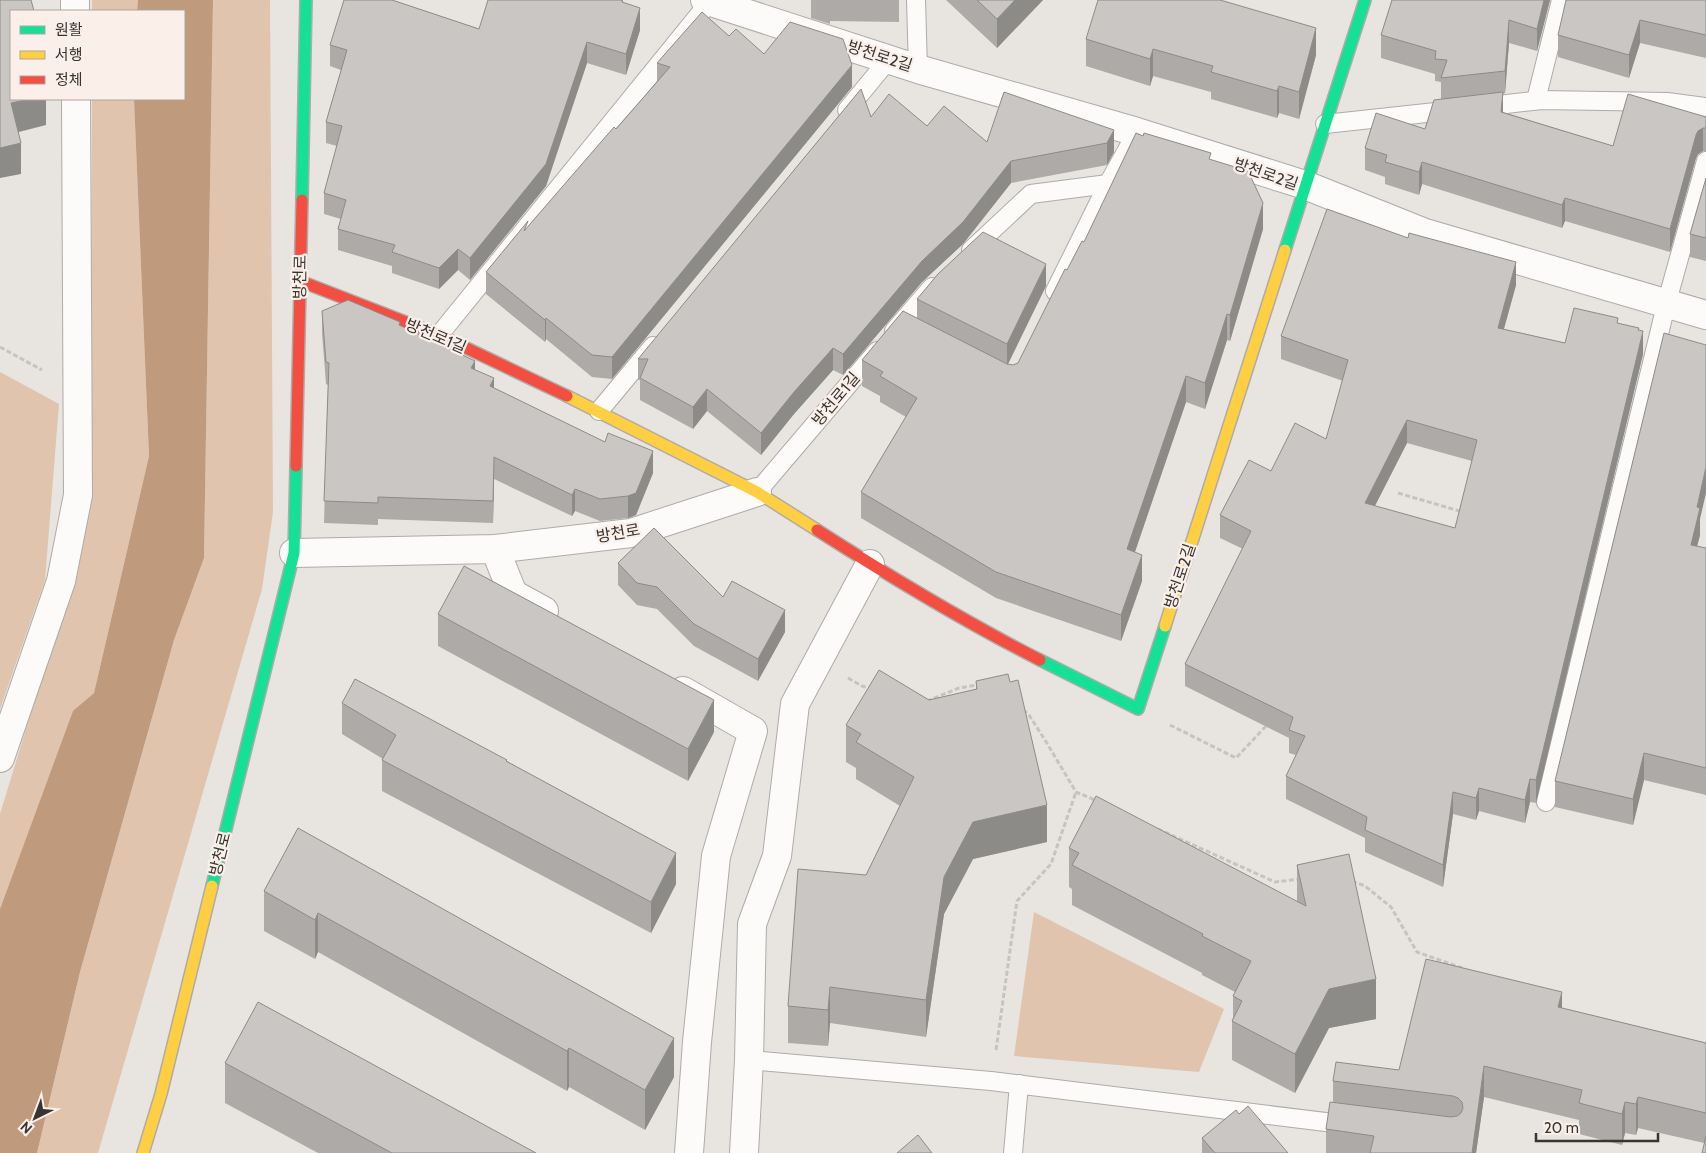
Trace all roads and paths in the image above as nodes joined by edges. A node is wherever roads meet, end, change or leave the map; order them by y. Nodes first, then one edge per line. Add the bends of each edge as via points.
1 (306, 0) edge
2 (709, 0) edge
3 (916, 0) edge
4 (1365, 0) edge
5 (1561, 0) edge
6 (889, 59) junction
7 (918, 69) junction
8 (76, 100) edge
9 (1536, 100) junction
10 (1706, 106) edge
11 (839, 120) edge
12 (1324, 124) junction
13 (1137, 132) junction
14 (1706, 161) edge
15 (1108, 184) junction
16 (1305, 185) junction
17 (959, 262) edge
18 (945, 275) edge
19 (300, 281) junction
20 (1666, 304) junction
21 (1048, 307) edge
22 (1706, 316) edge
23 (662, 334) edge
24 (439, 335) junction
25 (0, 347) edge
26 (78, 389) junction
27 (599, 411) junction
28 (757, 492) junction
29 (1398, 493) dead end
30 (1464, 512) edge
31 (495, 549) junction
32 (294, 553) junction
33 (870, 564) junction
34 (565, 623) edge
35 (818, 661) junction
36 (659, 677) edge
37 (984, 684) edge
38 (880, 691) edge
39 (925, 702) edge
40 (1023, 709) edge
41 (1138, 709) junction
42 (1268, 724) edge
43 (0, 758) edge
44 (1076, 792) junction
45 (1546, 802) dead end
46 (1103, 804) edge
47 (1157, 829) edge
48 (1302, 879) edge
49 (1347, 879) edge
50 (1464, 969) edge
51 (749, 1060) junction
52 (991, 1081) junction
53 (1019, 1084) junction
54 (1363, 1127) edge
55 (144, 1153) edge
56 (689, 1153) edge
57 (744, 1153) edge
58 (1013, 1153) edge

1 - 19 street, 방천로
2 - 6 street, 방천로2길
2 - 24 lane
3 - 7 lane
4 - 12 street
5 - 9 lane
6 - 7 street, 방천로2길
6 - 11 lane
7 - 13 street, 방천로2길
8 - 26 street
9 - 10 lane via 1667,102
9 - 12 lane
12 - 16 street
13 - 15 lane
13 - 16 street, 방천로2길
14 - 20 lane
15 - 17 lane via 1030,194
15 - 21 lane
16 - 20 street via 1425,233
16 - 41 street, 방천로2길
18 - 28 lane, 방천로1길 via 930,288 908,327
19 - 24 street, 방천로1길
19 - 32 street, 방천로
20 - 22 street
20 - 45 lane
23 - 27 lane
24 - 27 street, 방천로1길
25 - 26 path
26 - 43 street via 78,495 61,580
27 - 28 street, 방천로1길
28 - 31 street, 방천로 via 631,533
28 - 33 street, 방천로1길
29 - 30 path
31 - 32 street, 방천로
31 - 34 street via 513,594
32 - 55 street, 방천로
33 - 35 street
33 - 41 street, 방천로1길 via 992,636
35 - 38 path via 862,686
35 - 51 street via 795,704 777,856 752,924
36 - 56 street via 753,731 716,856
37 - 39 path via 958,688
40 - 44 path
41 - 42 path via 1236,758
44 - 46 path
44 - 52 path via 1051,864 1018,901
47 - 48 path via 1275,882
49 - 50 path via 1364,886 1390,907 1418,952
51 - 52 lane
51 - 57 street
52 - 53 lane
53 - 54 lane
53 - 58 lane

